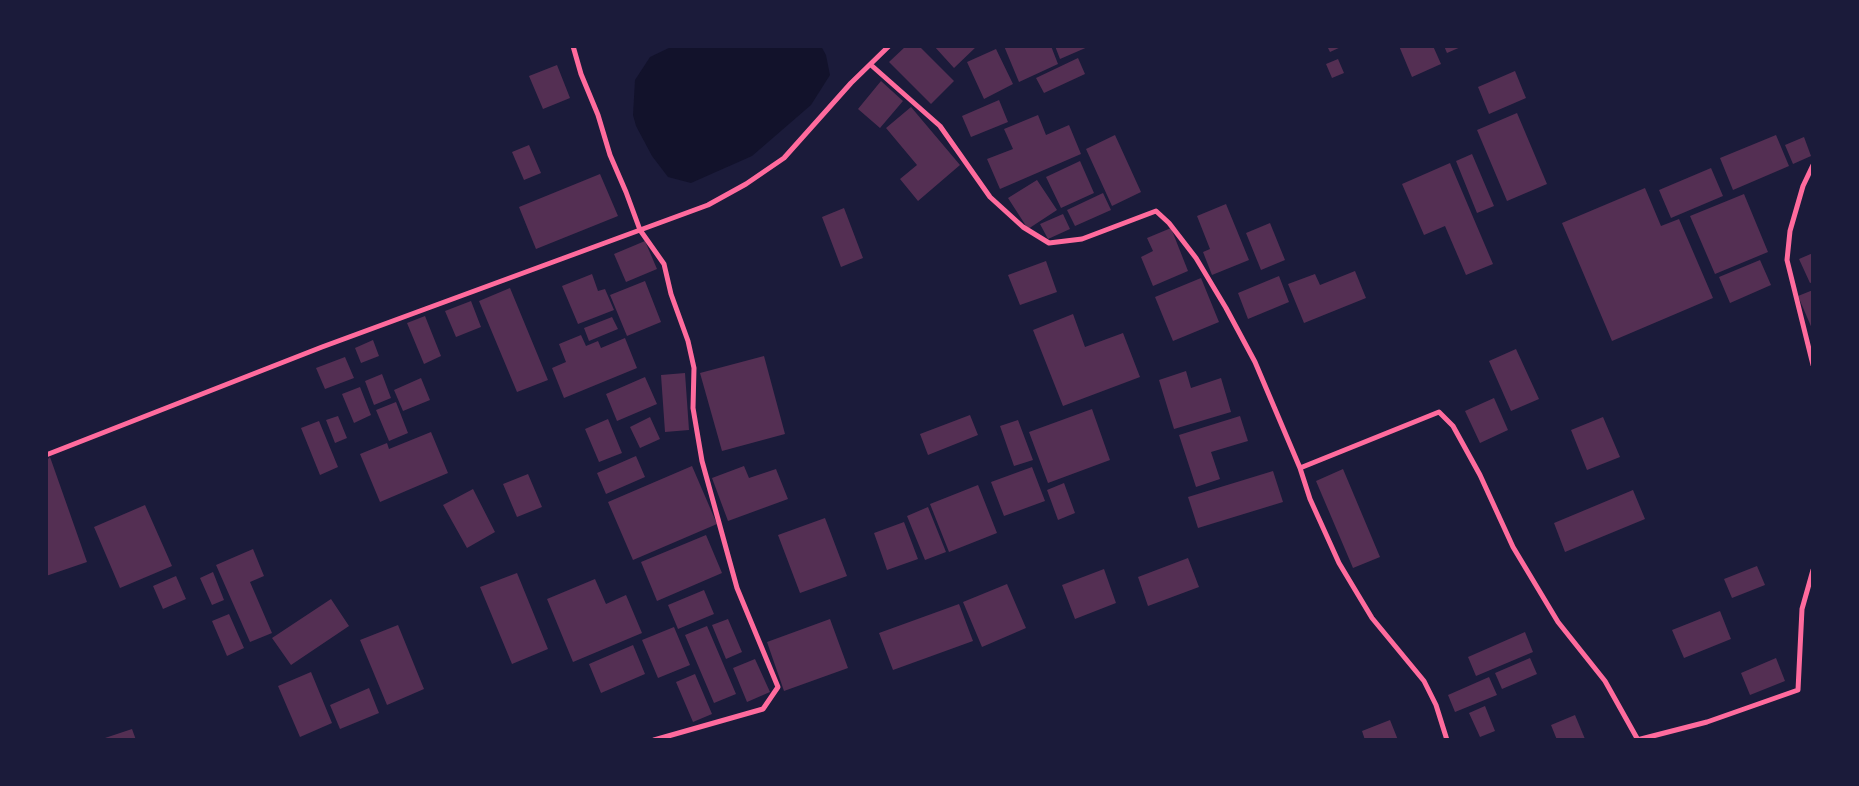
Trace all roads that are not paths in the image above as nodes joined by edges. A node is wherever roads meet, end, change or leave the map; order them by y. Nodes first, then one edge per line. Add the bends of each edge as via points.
1 (573, 46) edge
2 (889, 46) edge
3 (871, 65) junction
4 (1813, 165) edge
5 (640, 230) junction
6 (1813, 365) edge
7 (46, 455) edge
8 (1300, 468) junction
9 (1813, 570) edge
10 (654, 740) edge
11 (1447, 740) edge
12 (1638, 740) edge

1 - 5 street via 580,74
2 - 3 street
3 - 5 street via 784,158 708,205
3 - 8 street via 940,126 990,197 1023,227 1049,242 1082,239 1156,211 1169,223 1196,258 1255,362
4 - 6 street via 1803,186 1790,231 1787,260
5 - 7 street via 322,347
5 - 10 street via 664,264 688,341 694,368 693,408 702,461 737,588 778,687 764,709
8 - 11 street via 1310,499 1339,563 1372,618 1424,681
8 - 12 street via 1439,412 1453,426 1513,547 1558,622 1605,681
9 - 12 street via 1802,608 1798,690 1707,722

